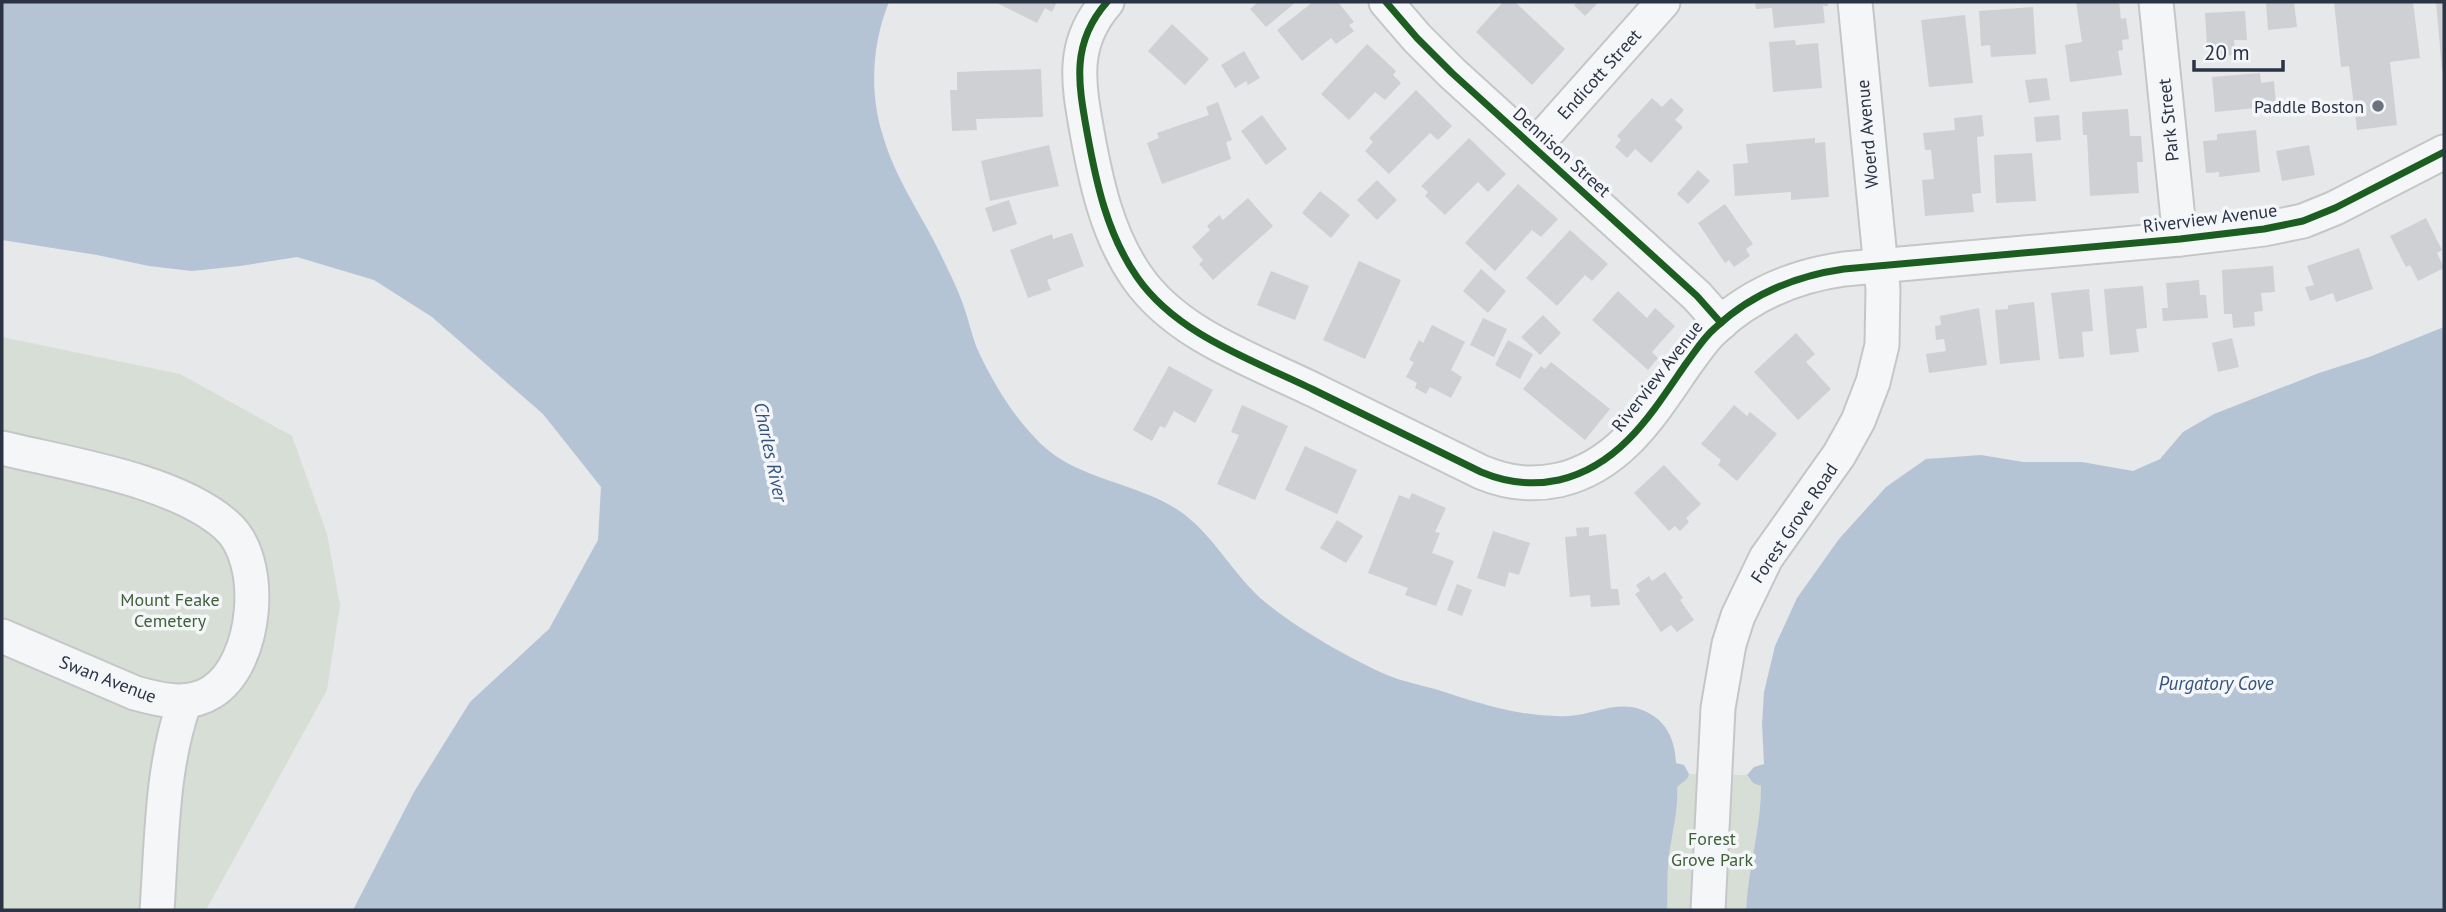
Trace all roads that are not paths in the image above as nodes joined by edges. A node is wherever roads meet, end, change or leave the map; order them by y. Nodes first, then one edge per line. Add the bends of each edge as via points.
1 (1107, 2) edge
2 (1386, 2) edge
3 (1663, 2) edge
4 (1855, 2) edge
5 (2156, 2) edge
6 (1534, 147) junction
7 (2444, 152) edge
8 (2180, 239) junction
9 (1880, 266) junction
10 (1720, 323) junction
11 (2, 448) edge
12 (2, 636) edge
13 (185, 701) junction
14 (157, 910) edge
15 (1707, 910) edge

1 - 10 street, Riverview Avenue via 1086,35 1078,77 1106,214 1121,251 1152,295 1179,319 1230,350 1481,472 1531,484 1575,475 1616,452
2 - 6 street, Dennison Street via 1433,55
3 - 6 street, Endicott Street
4 - 9 street, Woerd Avenue
5 - 8 street, Park Street
6 - 10 street, Dennison Street via 1697,296
7 - 8 street, Riverview Avenue via 2311,218
8 - 9 street, Riverview Avenue
9 - 10 street, Riverview Avenue via 1827,271 1785,283
9 - 15 street, Forest Grove Road via 1882,345 1862,411 1839,455 1766,558 1729,645 1718,708
11 - 13 street, Swan Avenue via 141,482 195,504 238,537 253,588 245,641 221,685
12 - 13 street, Swan Avenue via 135,693
13 - 14 street via 168,764

